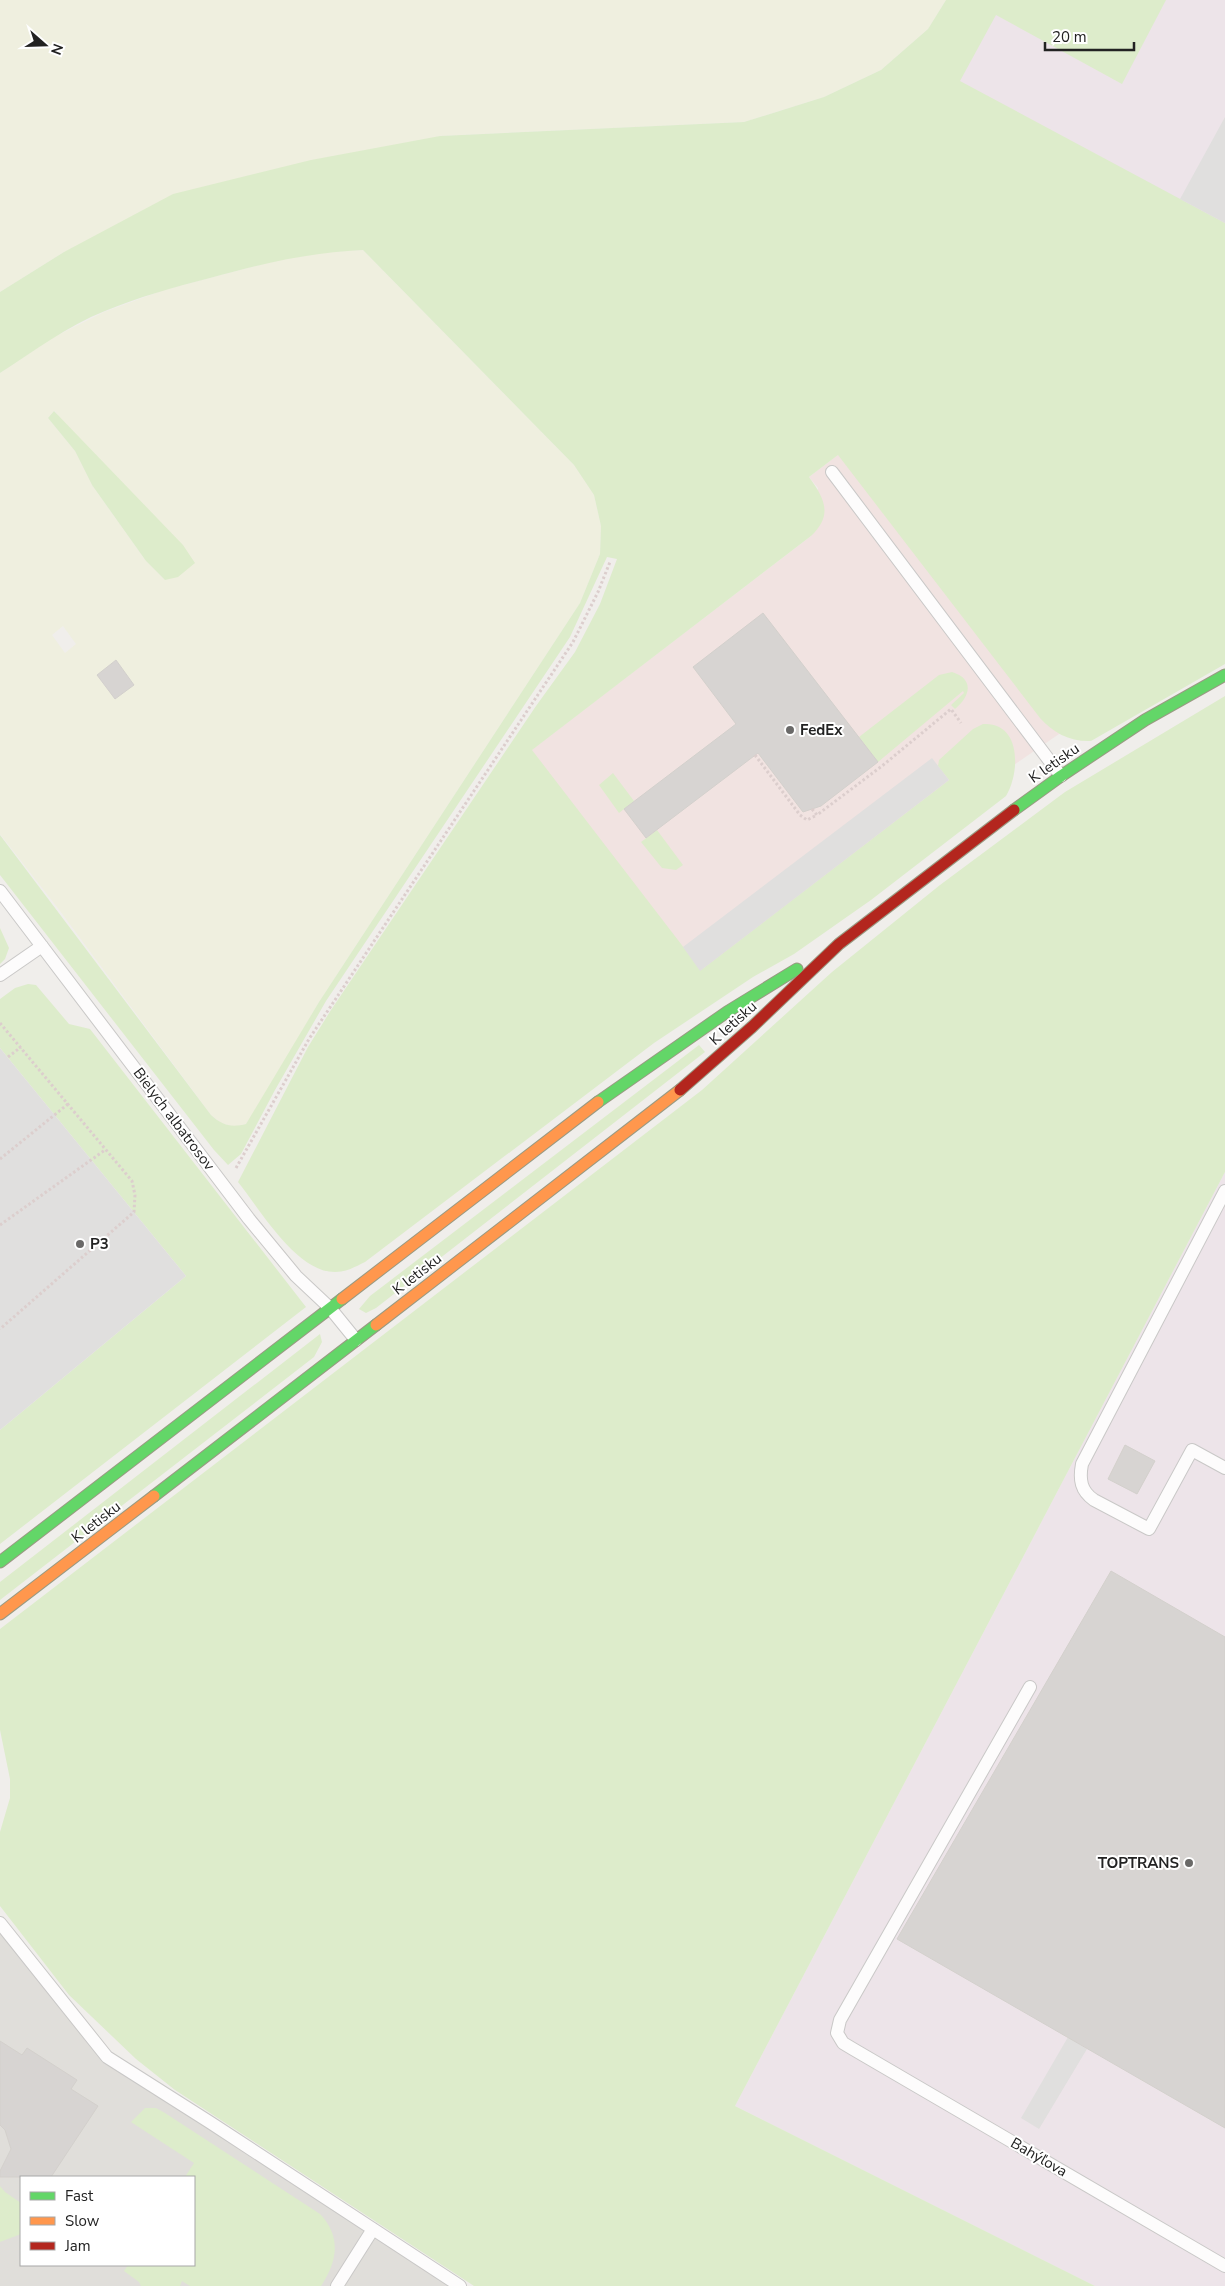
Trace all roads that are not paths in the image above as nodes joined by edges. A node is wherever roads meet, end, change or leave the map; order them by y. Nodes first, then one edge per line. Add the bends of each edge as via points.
1 (832, 472) dead end
2 (1225, 675) edge
3 (1061, 776) junction
4 (0, 892) edge
5 (839, 944) junction
6 (42, 946) junction
7 (0, 975) edge
8 (1225, 1191) edge
9 (330, 1308) junction
10 (356, 1340) junction
11 (1225, 1468) edge
12 (0, 1562) edge
13 (0, 1614) edge
14 (1030, 1687) dead end
15 (0, 1923) edge
16 (373, 2229) junction
17 (1225, 2266) edge
18 (337, 2286) edge
19 (460, 2286) edge

1 - 3 lane
2 - 3 street, K letisku via 1145,720
3 - 5 street, K letisku
4 - 6 lane, Bielych albatrosov
5 - 9 street, K letisku via 727,1012 626,1081
5 - 10 street, K letisku via 752,1027 664,1103
6 - 7 lane
6 - 9 lane, Bielych albatrosov via 296,1276
8 - 11 lane via 1082,1464 1080,1474 1086,1494 1149,1529 1192,1450
9 - 10 lane, Bielych albatrosov
9 - 12 street, K letisku
10 - 13 street, K letisku
14 - 17 lane, Bahýľova via 840,2020 837,2033 843,2043
15 - 16 lane via 107,2058
16 - 18 lane
16 - 19 lane

